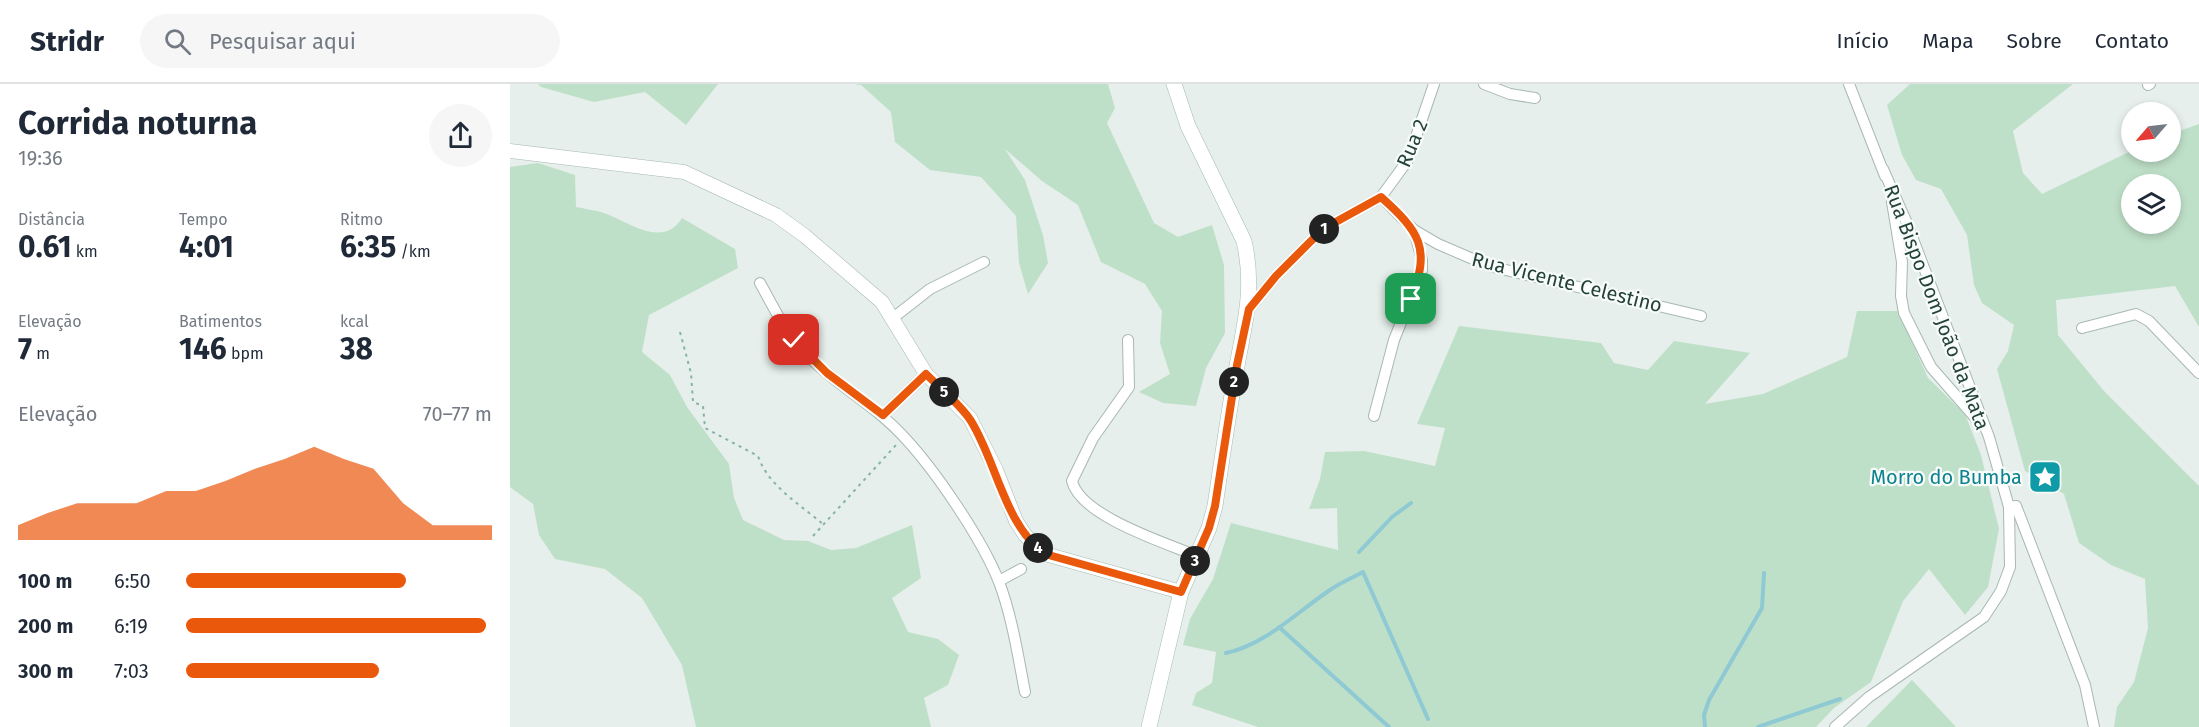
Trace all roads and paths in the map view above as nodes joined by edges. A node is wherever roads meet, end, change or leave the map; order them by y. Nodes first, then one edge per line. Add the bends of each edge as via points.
1 (1174, 84) edge
2 (1434, 84) edge
3 (1484, 84) edge
4 (1849, 84) edge
5 (1535, 99) dead end
6 (510, 151) edge
7 (1883, 169) junction
8 (1381, 197) junction
9 (1413, 230) junction
10 (984, 262) dead end
11 (760, 283) dead end
12 (1249, 309) junction
13 (1701, 316) dead end
14 (892, 318) junction
15 (2082, 328) dead end
16 (680, 332) dead end
17 (1128, 340) dead end
18 (2199, 373) edge
19 (926, 374) junction
20 (883, 415) junction
21 (1374, 416) dead end
22 (904, 436) junction
23 (1989, 437) junction
24 (2009, 507) junction
25 (824, 525) junction
26 (813, 536) dead end
27 (1197, 555) junction
28 (1021, 569) dead end
29 (999, 582) junction
30 (1181, 592) junction
31 (1024, 692) dead end
32 (1149, 727) edge
33 (1835, 727) edge
34 (2094, 727) edge

1 - 12 main road via 1188,126 1244,241
2 - 8 street, Rua 2 via 1408,160
3 - 5 street
4 - 7 street, Rua Bispo Dom João da Mata
6 - 14 street via 656,167 684,172 710,183 776,215 805,236 872,292
7 - 23 street, Rua Bispo Dom João da Mata
7 - 23 street, Rua Bispo Dom João da Mata via 1896,216 1902,262 1901,296 1908,322 1931,367
8 - 9 street, Rua Vicente Celestino
8 - 12 street via 1323,229
9 - 13 street, Rua Vicente Celestino via 1489,266
9 - 21 street via 1422,270 1394,340
10 - 14 street via 930,289
11 - 20 street via 805,353
12 - 27 main road via 1215,506
14 - 19 street
15 - 18 street via 2136,314 2150,321
16 - 25 path via 691,373 693,402 703,406 705,428 758,456 762,469 782,490
17 - 27 street via 1129,387 1093,438 1072,481 1074,489 1108,516
19 - 20 street
19 - 30 street via 970,418 1016,521 1034,546 1045,554
20 - 22 street
22 - 25 path
22 - 29 street via 938,480
23 - 24 street
24 - 33 street via 2010,567 2001,591 1984,617 1869,697
24 - 34 street via 2016,506 2085,685
25 - 26 path
27 - 30 main road
28 - 29 street
29 - 31 street
30 - 32 main road

